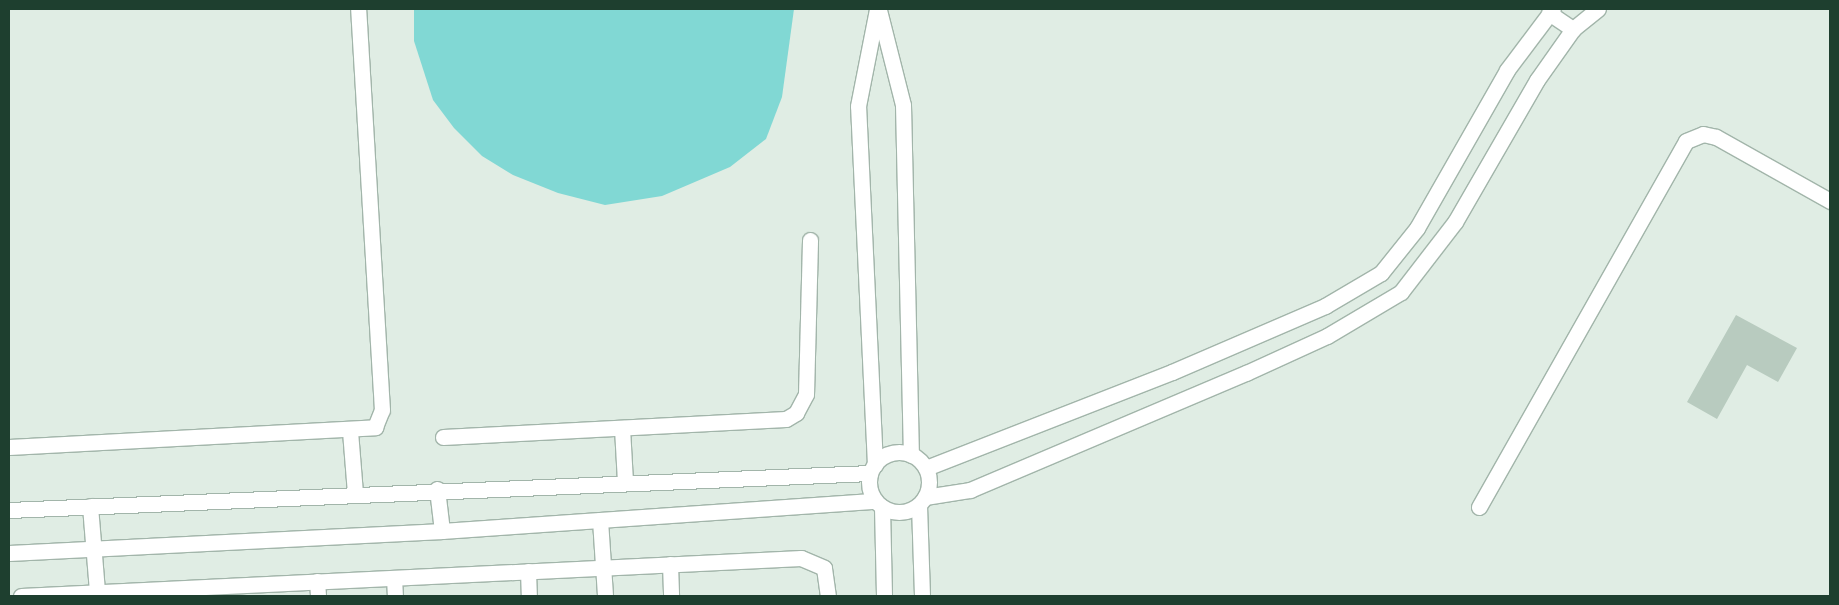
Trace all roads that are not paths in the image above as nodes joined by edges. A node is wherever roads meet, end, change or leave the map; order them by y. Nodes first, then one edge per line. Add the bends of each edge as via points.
1 (358, 9) edge
2 (878, 9) edge
3 (1598, 9) edge
4 (1551, 11) edge
5 (1573, 28) junction
6 (1830, 201) edge
7 (810, 240) dead end
8 (1381, 273) junction
9 (1401, 292) junction
10 (622, 428) junction
11 (350, 431) junction
12 (443, 437) dead end
13 (9, 447) edge
14 (911, 454) junction
15 (926, 468) junction
16 (872, 469) junction
17 (625, 482) junction
18 (437, 489) junction
19 (355, 493) junction
20 (922, 501) junction
21 (879, 504) junction
22 (90, 506) junction
23 (1479, 507) dead end
24 (9, 510) edge
25 (600, 520) junction
26 (442, 531) junction
27 (94, 549) junction
28 (9, 553) edge
29 (670, 564) junction
30 (604, 567) junction
31 (528, 571) junction
32 (394, 578) junction
33 (318, 589) edge
34 (97, 592) junction
35 (176, 592) edge
36 (21, 596) edge
37 (395, 596) edge
38 (529, 596) edge
39 (605, 596) edge
40 (671, 596) edge
41 (828, 596) edge
42 (884, 596) edge
43 (922, 596) edge

1 - 11 lane via 382,410 375,427
2 - 14 lane via 903,105
2 - 16 lane via 858,106
3 - 5 lane
4 - 5 lane
4 - 8 lane via 1507,70 1417,228
5 - 9 lane via 1537,80 1455,222
6 - 23 lane via 1716,136 1703,134 1686,141
7 - 10 lane via 806,394 796,413 773,421
8 - 9 lane
8 - 15 lane via 1325,306 1172,372
9 - 20 lane via 1327,336 1237,376 970,490
10 - 12 lane
10 - 17 lane
11 - 13 lane
11 - 19 lane
14 - 15 lane
14 - 16 lane via 891,454
15 - 20 lane via 929,488
16 - 17 lane
16 - 21 lane via 870,492
17 - 18 lane
18 - 19 lane
18 - 26 lane
19 - 22 lane
20 - 21 lane via 900,512
20 - 43 lane
21 - 25 lane
21 - 42 lane
22 - 24 lane
22 - 27 lane
25 - 26 lane
25 - 30 lane
26 - 27 lane
27 - 28 lane
27 - 34 lane
29 - 30 lane
29 - 40 lane
29 - 41 lane via 801,558 824,568
30 - 31 lane
30 - 39 lane
31 - 32 lane
31 - 38 lane
32 - 33 lane
32 - 37 lane
33 - 35 lane
34 - 35 lane
34 - 36 lane

